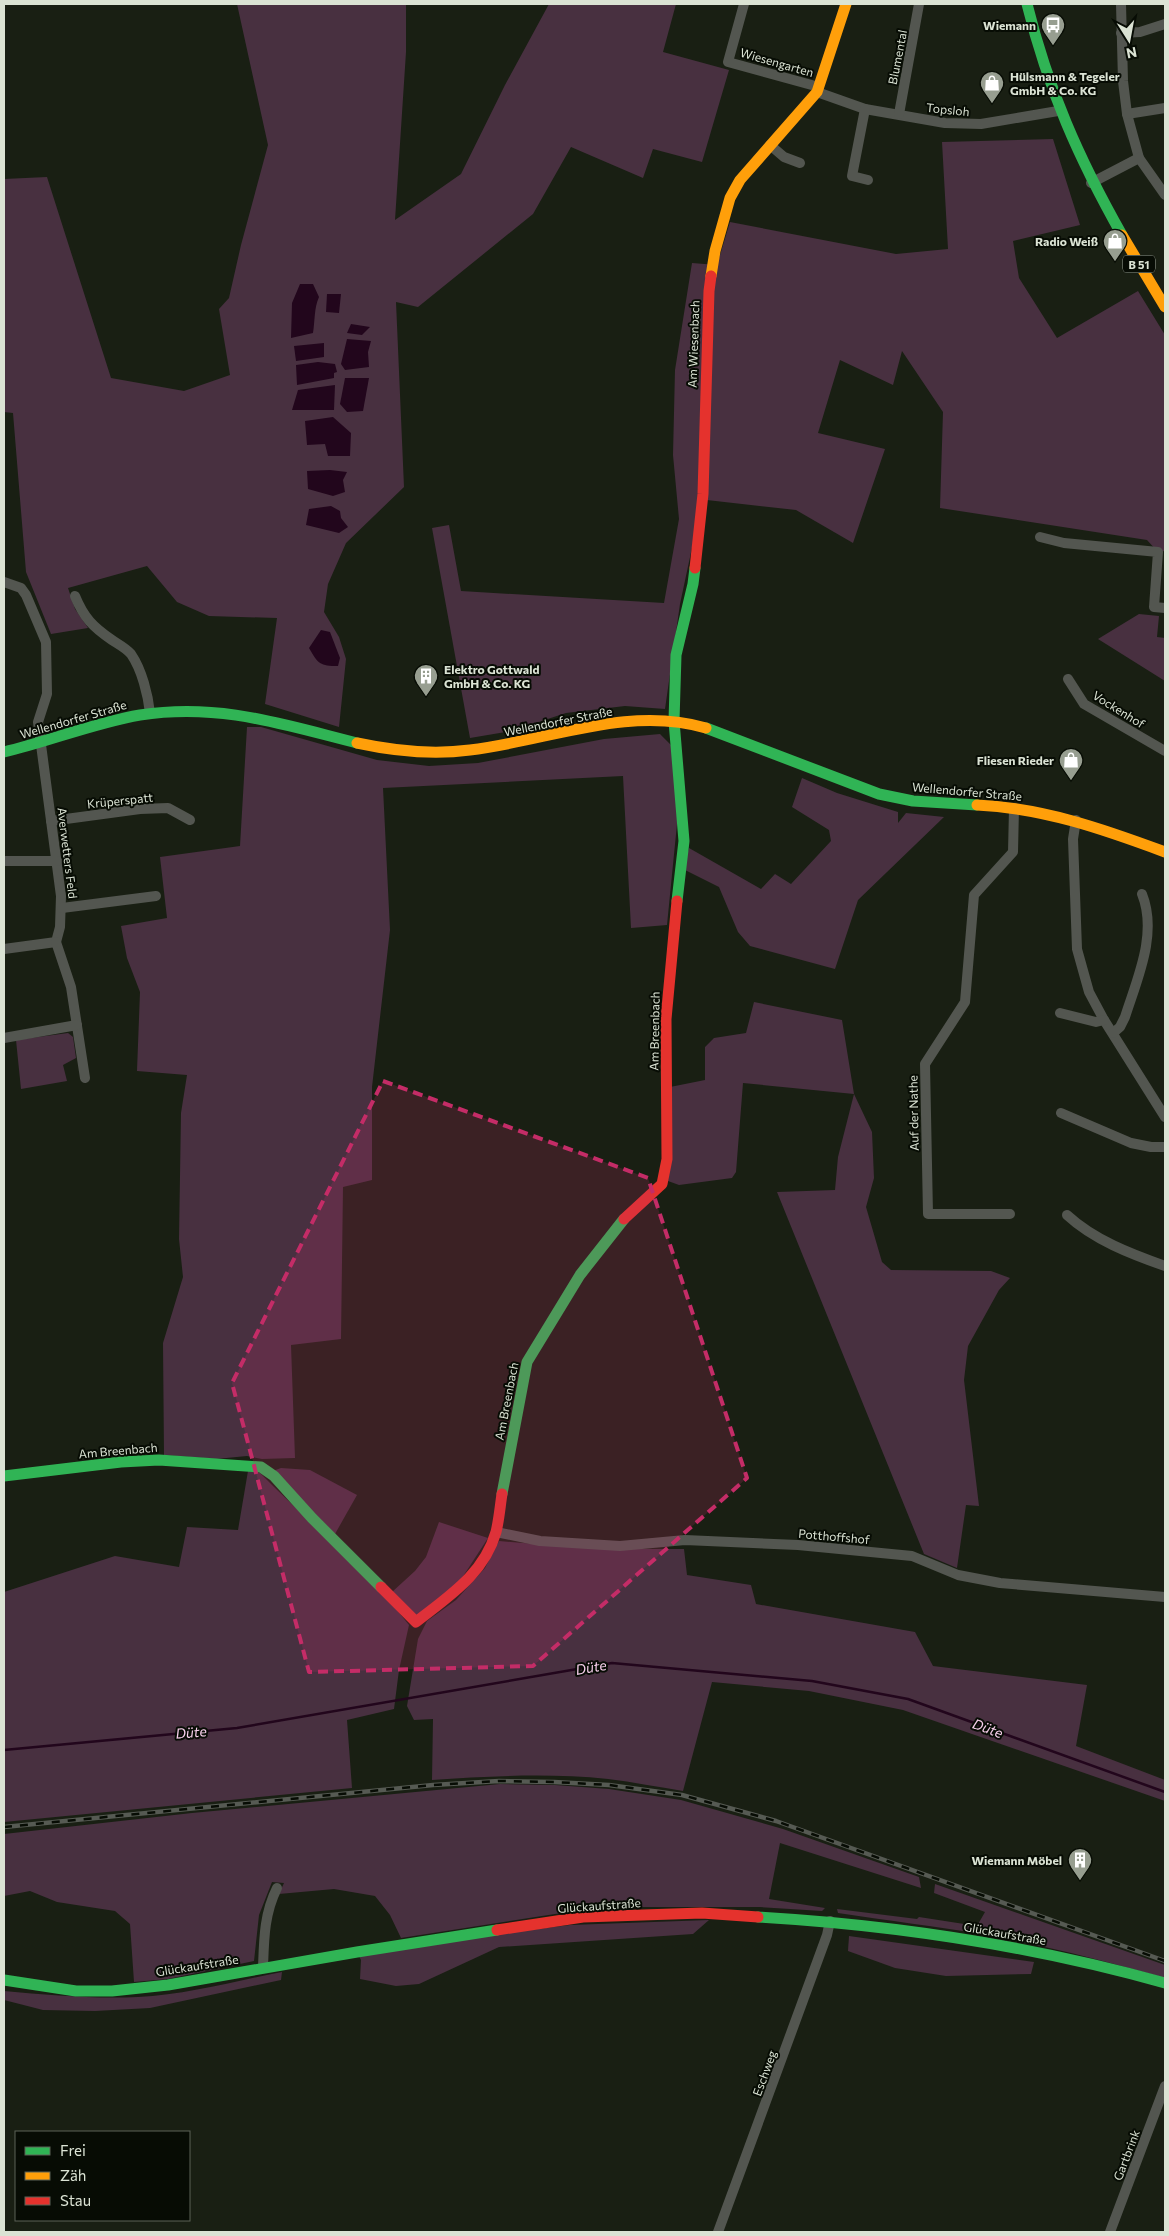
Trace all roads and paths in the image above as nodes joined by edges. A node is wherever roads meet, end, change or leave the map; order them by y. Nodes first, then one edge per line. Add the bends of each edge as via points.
1 (744, 4) edge
2 (846, 4) edge
3 (919, 4) edge
4 (1027, 4) edge
5 (1121, 4) edge
6 (1165, 24) edge
7 (1121, 33) junction
8 (818, 90) junction
9 (1165, 108) edge
10 (865, 109) junction
11 (1058, 111) junction
12 (899, 114) junction
13 (1127, 114) junction
14 (770, 145) junction
15 (1139, 158) junction
16 (800, 163) dead end
17 (868, 180) dead end
18 (1091, 183) junction
19 (1165, 195) edge
20 (1165, 307) edge
21 (1040, 538) dead end
22 (4, 582) edge
23 (75, 596) dead end
24 (1165, 608) edge
25 (1068, 679) dead end
26 (150, 714) junction
27 (674, 721) junction
28 (41, 744) junction
29 (1165, 751) edge
30 (4, 752) edge
31 (1014, 808) junction
32 (190, 820) dead end
33 (1076, 820) junction
34 (51, 822) junction
35 (1165, 852) edge
36 (4, 861) edge
37 (57, 861) junction
38 (1142, 894) dead end
39 (156, 896) dead end
40 (62, 908) junction
41 (56, 942) junction
42 (4, 949) edge
43 (1060, 1013) dead end
44 (1104, 1020) junction
45 (77, 1024) junction
46 (1113, 1033) junction
47 (4, 1038) edge
48 (85, 1078) dead end
49 (1061, 1113) dead end
50 (1165, 1116) edge
51 (1165, 1147) edge
52 (1010, 1214) dead end
53 (1067, 1215) dead end
54 (1165, 1266) edge
55 (4, 1476) edge
56 (496, 1532) junction
57 (1165, 1597) edge
58 (277, 1888) dead end
59 (830, 1921) junction
60 (263, 1968) junction
61 (4, 1980) edge
62 (1165, 1983) edge
63 (1165, 2086) edge
64 (718, 2232) edge
65 (1110, 2232) edge

1 - 8 street, Wiesengarten via 728,62
2 - 8 street, Am Wiesenbach
3 - 12 street, Blumental
4 - 11 street, B 51
5 - 7 street
6 - 7 street via 1140,32
7 - 13 street
8 - 10 street, Topsloh
8 - 14 street, Am Wiesenbach
9 - 13 street
10 - 12 street, Topsloh
10 - 17 street via 852,176
11 - 12 street, Topsloh via 981,124 945,123
11 - 18 street, B 51
13 - 15 street
14 - 16 street via 784,157
14 - 27 street, Am Wiesenbach via 740,180 730,198 709,291 703,494 693,584 676,655
15 - 18 street
15 - 19 street
18 - 20 street, B 51
21 - 24 street via 1158,552 1154,607
22 - 28 street, Averwetters Feld via 21,588 26,595 46,642 47,694 38,722
23 - 26 street via 82,614 97,630 130,652 148,698
25 - 29 street, Vockenhof via 1084,704
26 - 27 street, Wellendorfer Straße via 199,712 242,715 377,747 452,753 505,746 583,728
26 - 28 street, Wellendorfer Straße via 114,720
27 - 31 street, Wellendorfer Straße via 724,734 845,784 883,795 935,804
27 - 56 street, Am Breenbach via 684,841 668,983 667,1158 662,1184 640,1202 612,1233 580,1275 530,1356 521,1386
28 - 30 street, Wellendorfer Straße
28 - 34 street, Averwetters Feld
31 - 33 street, Wellendorfer Straße
31 - 52 street, Auf der Nathe via 1013,852 974,895 965,1002 925,1064 928,1214
32 - 34 street, Krüperspatt via 168,808
33 - 35 street, Wellendorfer Straße
33 - 44 street via 1073,839 1077,949 1089,992
34 - 37 street, Averwetters Feld
36 - 37 street
37 - 40 street, Averwetters Feld
38 - 46 street via 1147,907 1146,948 1125,1017
39 - 40 street
40 - 41 street, Averwetters Feld
41 - 42 street
41 - 45 street via 71,987
43 - 44 street via 1096,1022
44 - 46 street
45 - 47 street
45 - 48 street
46 - 50 street
49 - 51 street via 1132,1143
53 - 54 street via 1081,1228 1109,1243
55 - 56 street, Am Breenbach via 159,1460 261,1467 285,1486 312,1518 416,1622 468,1581 484,1561
56 - 57 street, Potthoffshof via 576,1544 620,1546 685,1540 798,1545 912,1556 958,1575 1000,1583
58 - 60 street via 270,1902 264,1932
59 - 60 street, Glückaufstraße via 702,1913 583,1917
59 - 62 street, Glückaufstraße via 985,1942 1112,1968
59 - 64 street, Eschweg
60 - 61 street, Glückaufstraße via 168,1985 112,1991 76,1991
63 - 65 street, Gartbrink

